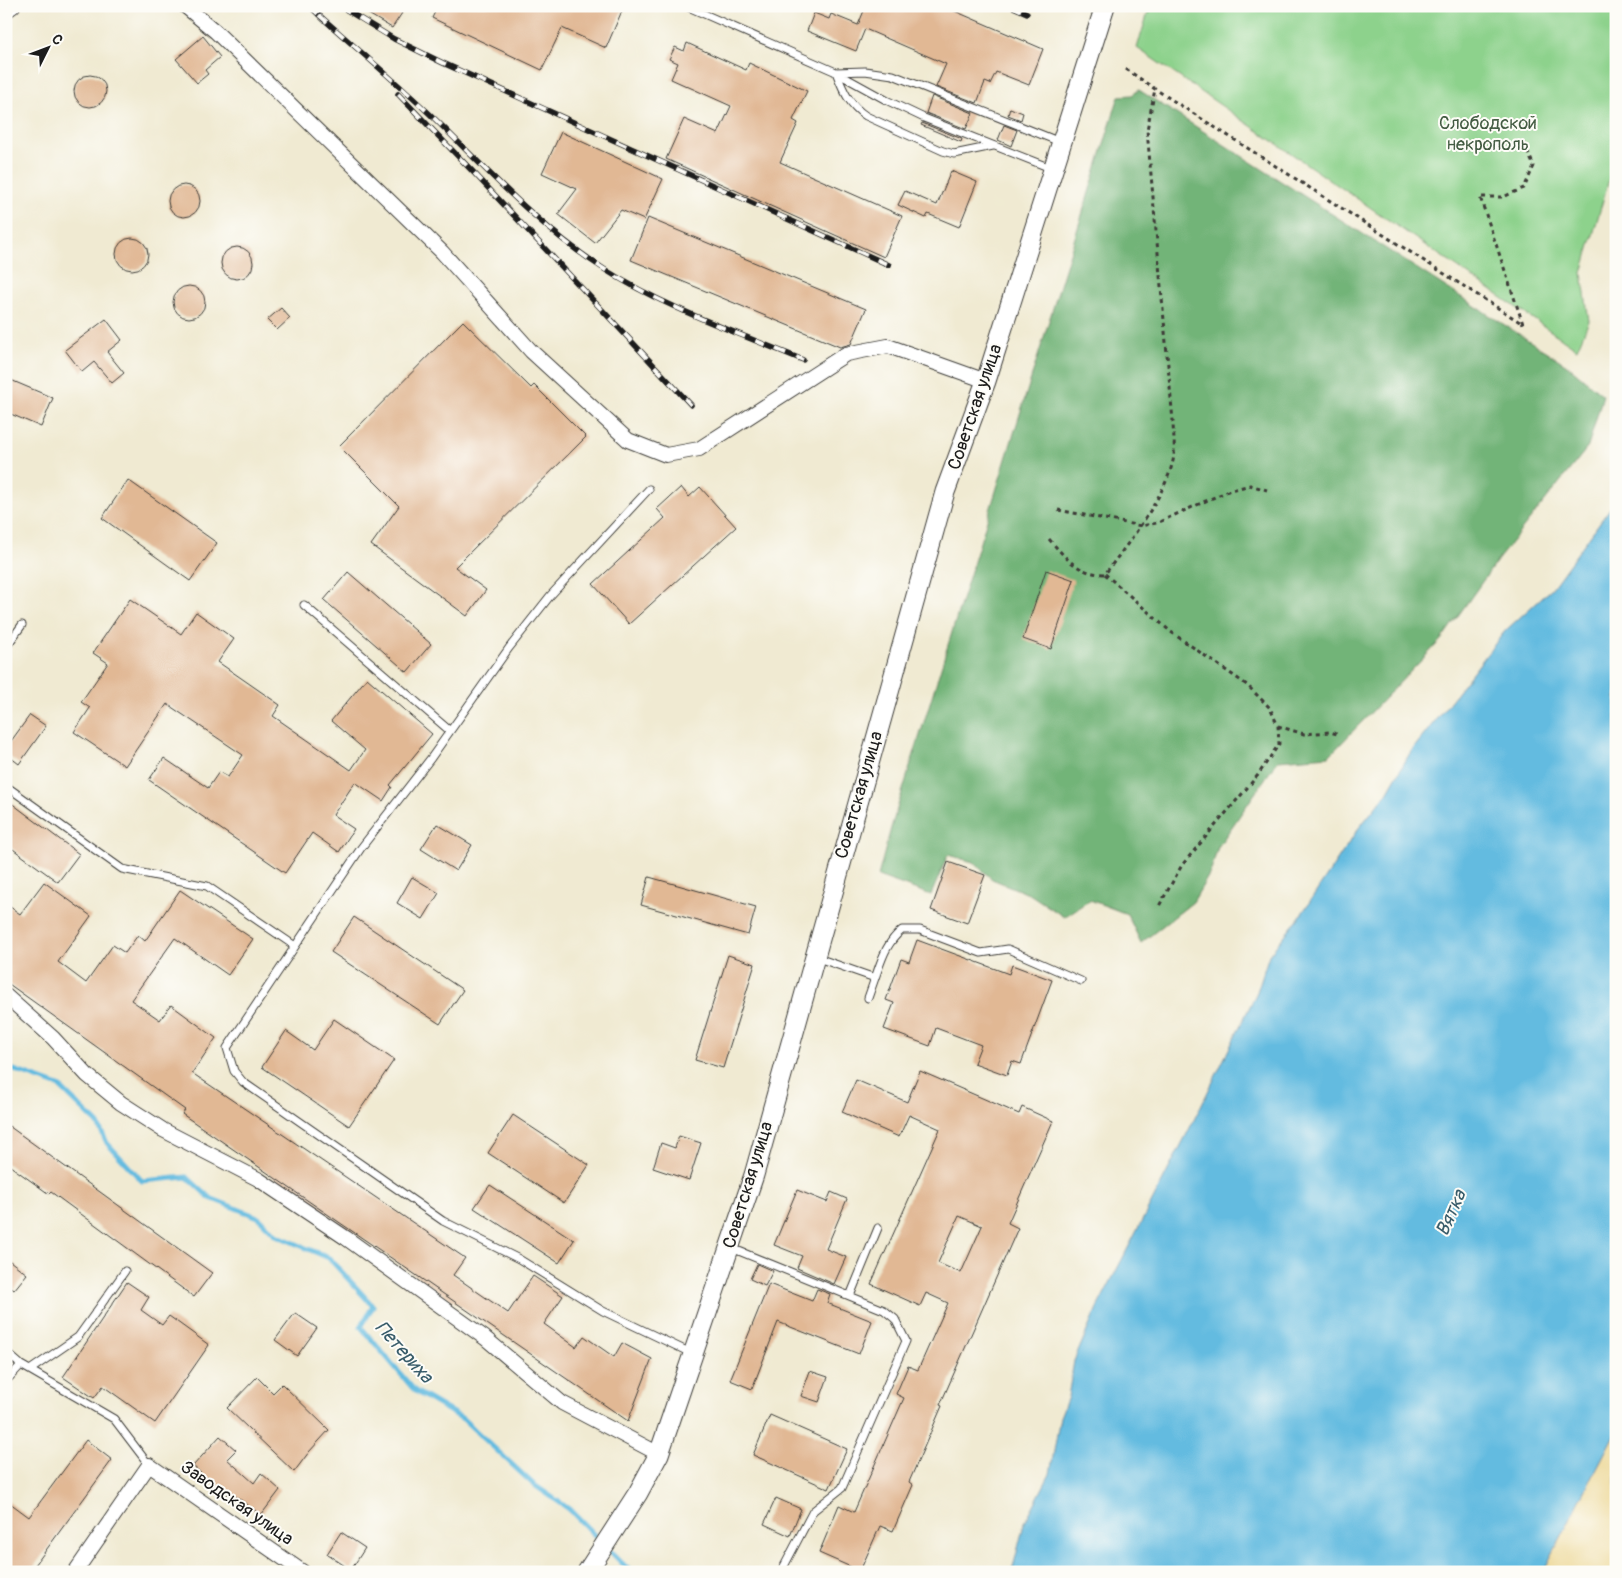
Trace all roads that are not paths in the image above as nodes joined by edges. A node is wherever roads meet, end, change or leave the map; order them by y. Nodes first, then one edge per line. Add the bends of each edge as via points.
1 (13, 6) edge
2 (185, 6) edge
3 (686, 6) edge
4 (1105, 6) edge
5 (6, 11) edge
6 (836, 72) junction
7 (1062, 143) junction
8 (993, 146) junction
9 (1053, 170) junction
10 (986, 381) junction
11 (649, 489) dead end
12 (304, 605) dead end
13 (22, 625) dead end
14 (6, 647) edge
15 (450, 731) junction
16 (6, 786) edge
17 (295, 946) junction
18 (815, 956) junction
19 (875, 978) junction
20 (1081, 981) dead end
21 (6, 996) edge
22 (868, 998) dead end
23 (878, 1228) dead end
24 (729, 1247) junction
25 (125, 1271) dead end
26 (850, 1296) junction
27 (6, 1352) edge
28 (693, 1354) junction
29 (21, 1365) junction
30 (30, 1370) junction
31 (6, 1380) edge
32 (658, 1454) junction
33 (149, 1464) junction
34 (75, 1572) edge
35 (303, 1572) edge
36 (587, 1572) edge
37 (781, 1572) edge

1 - 5 street
2 - 10 street via 216,32 442,252 531,351 628,440 666,455 699,449 846,354 888,346
3 - 6 lane
4 - 7 main road, Советская улица
6 - 7 lane via 865,71 893,75
6 - 8 lane via 907,110
6 - 8 lane via 850,102 866,116 954,154
7 - 9 main road, Советская улица
8 - 9 lane
9 - 10 main road, Советская улица
10 - 18 main road, Советская улица via 937,517
11 - 15 lane via 550,596
12 - 15 lane
13 - 14 lane
15 - 17 lane via 361,848
16 - 17 lane via 122,869 207,886
17 - 28 lane via 226,1048 234,1072 243,1082 443,1221 519,1259 603,1311
18 - 19 lane
18 - 24 main road, Советская улица via 754,1175
19 - 20 lane via 885,949 893,938 902,930 920,930 981,953 1008,949
19 - 22 lane
21 - 32 street via 53,1038 87,1075 122,1103 164,1130 258,1179 485,1338 562,1403
23 - 26 lane
24 - 26 lane
24 - 28 main road, Советская улица
25 - 30 lane via 78,1337
26 - 37 lane via 884,1310 894,1319 906,1341 842,1488 813,1511
27 - 29 lane
28 - 32 main road, Советская улица
29 - 30 lane
29 - 31 lane
30 - 33 lane via 114,1420
32 - 36 main road, Советская улица via 638,1493
33 - 34 street
33 - 35 street, Заводская улица

